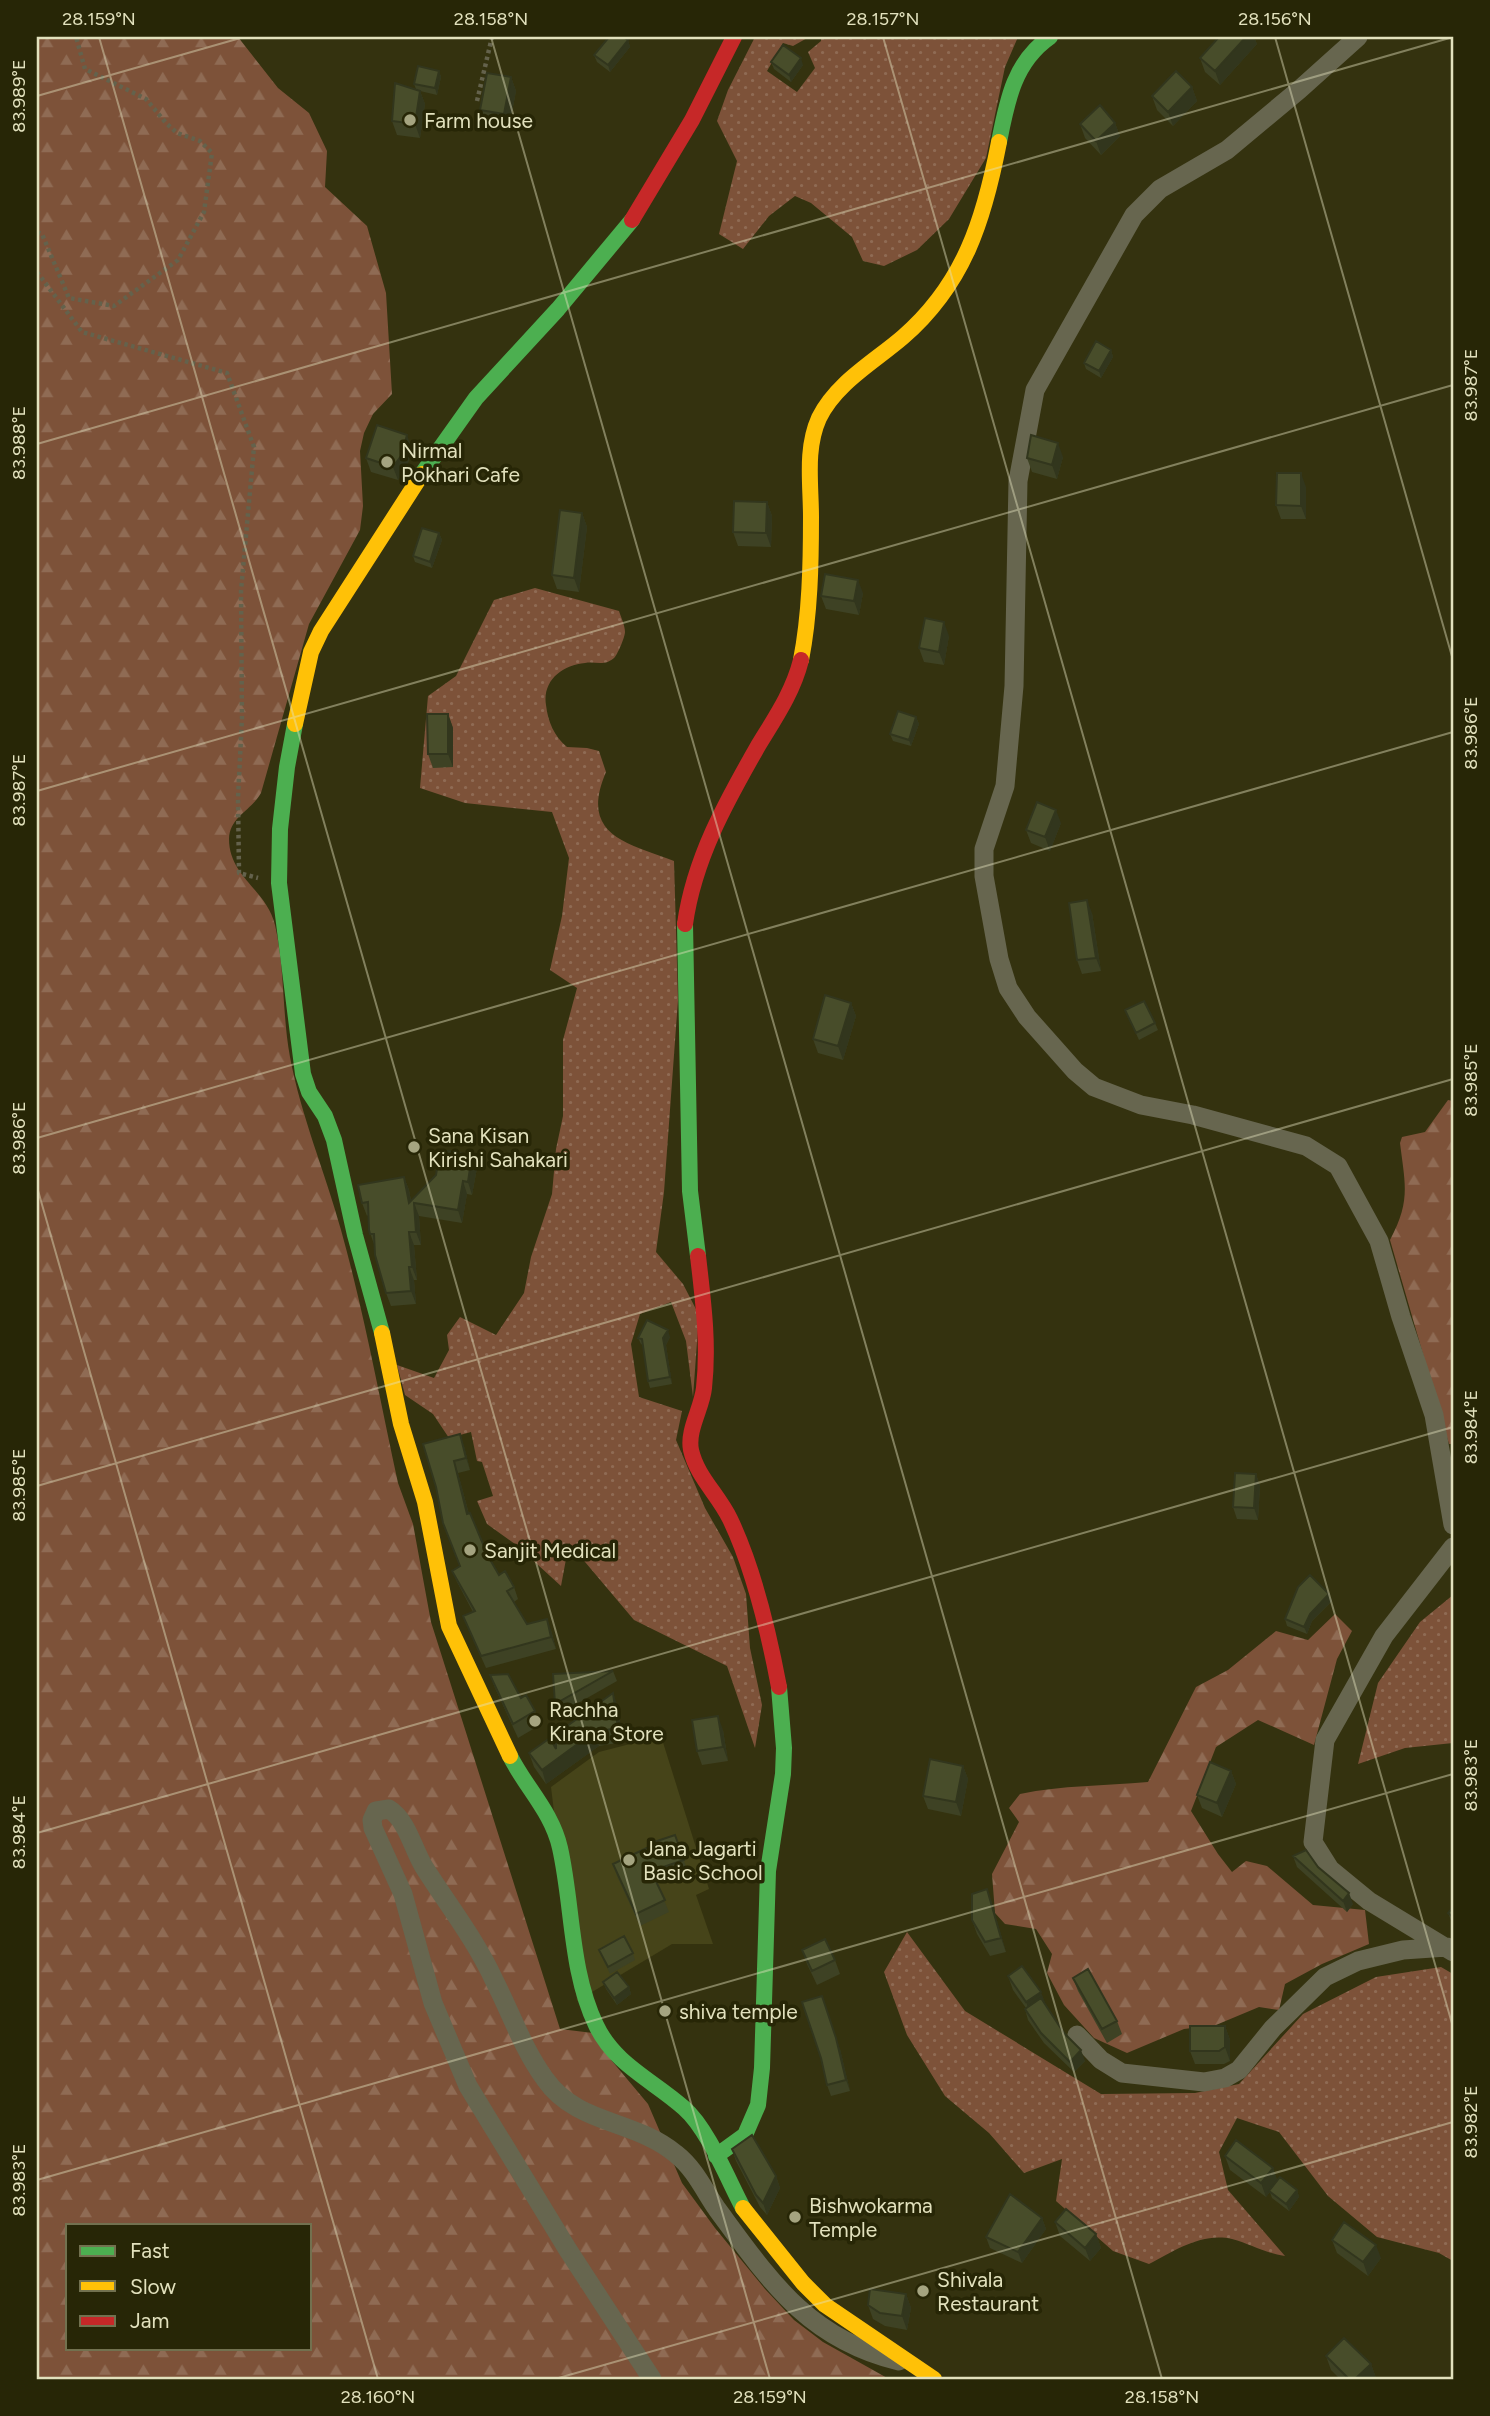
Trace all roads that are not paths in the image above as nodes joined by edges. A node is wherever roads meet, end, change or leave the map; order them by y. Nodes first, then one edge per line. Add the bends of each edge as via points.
1 (734, 37) edge
2 (1050, 37) edge
3 (1358, 37) edge
4 (1453, 1525) edge
5 (1453, 1547) edge
6 (1450, 1950) edge
7 (1077, 2035) dead end
8 (716, 2155) junction
9 (911, 2364) junction
10 (652, 2379) edge
11 (934, 2379) edge

1 - 8 main road via 638,213 476,398 407,495 321,631 304,678 287,767 279,883 303,1074 334,1140 401,1424 425,1502 449,1626 502,1741 519,1774 544,1806 560,1846 580,1976 597,2028 622,2061 686,2109
2 - 8 main road via 1028,56 1012,89 982,207 953,283 928,315 850,380 814,430 809,585 801,662 788,696 706,847 686,910 690,1191 707,1337 704,1390 690,1447 697,1470 729,1517 746,1559 774,1659 784,1748 768,1871 758,2105 745,2135
3 - 4 street via 1227,150 1160,188 1134,215 1035,390 1018,481 1014,686 1005,786 984,849 984,876 1008,988 1027,1017 1094,1087 1141,1105 1306,1146 1338,1166 1379,1241 1434,1415
5 - 6 street via 1384,1636 1325,1740 1313,1842 1329,1869 1370,1901
6 - 7 street via 1403,1950 1357,1961 1325,1977 1273,2028 1239,2070 1225,2078 1204,2082 1122,2073 1101,2060
8 - 9 main road via 747,2216 803,2283 825,2305
9 - 10 street via 872,2354 820,2328 769,2275 677,2154 639,2132 577,2109 554,2092 531,2058 474,1941 424,1867 399,1817 382,1809 373,1816 373,1828 403,1894 433,2003 468,2086
9 - 11 main road

